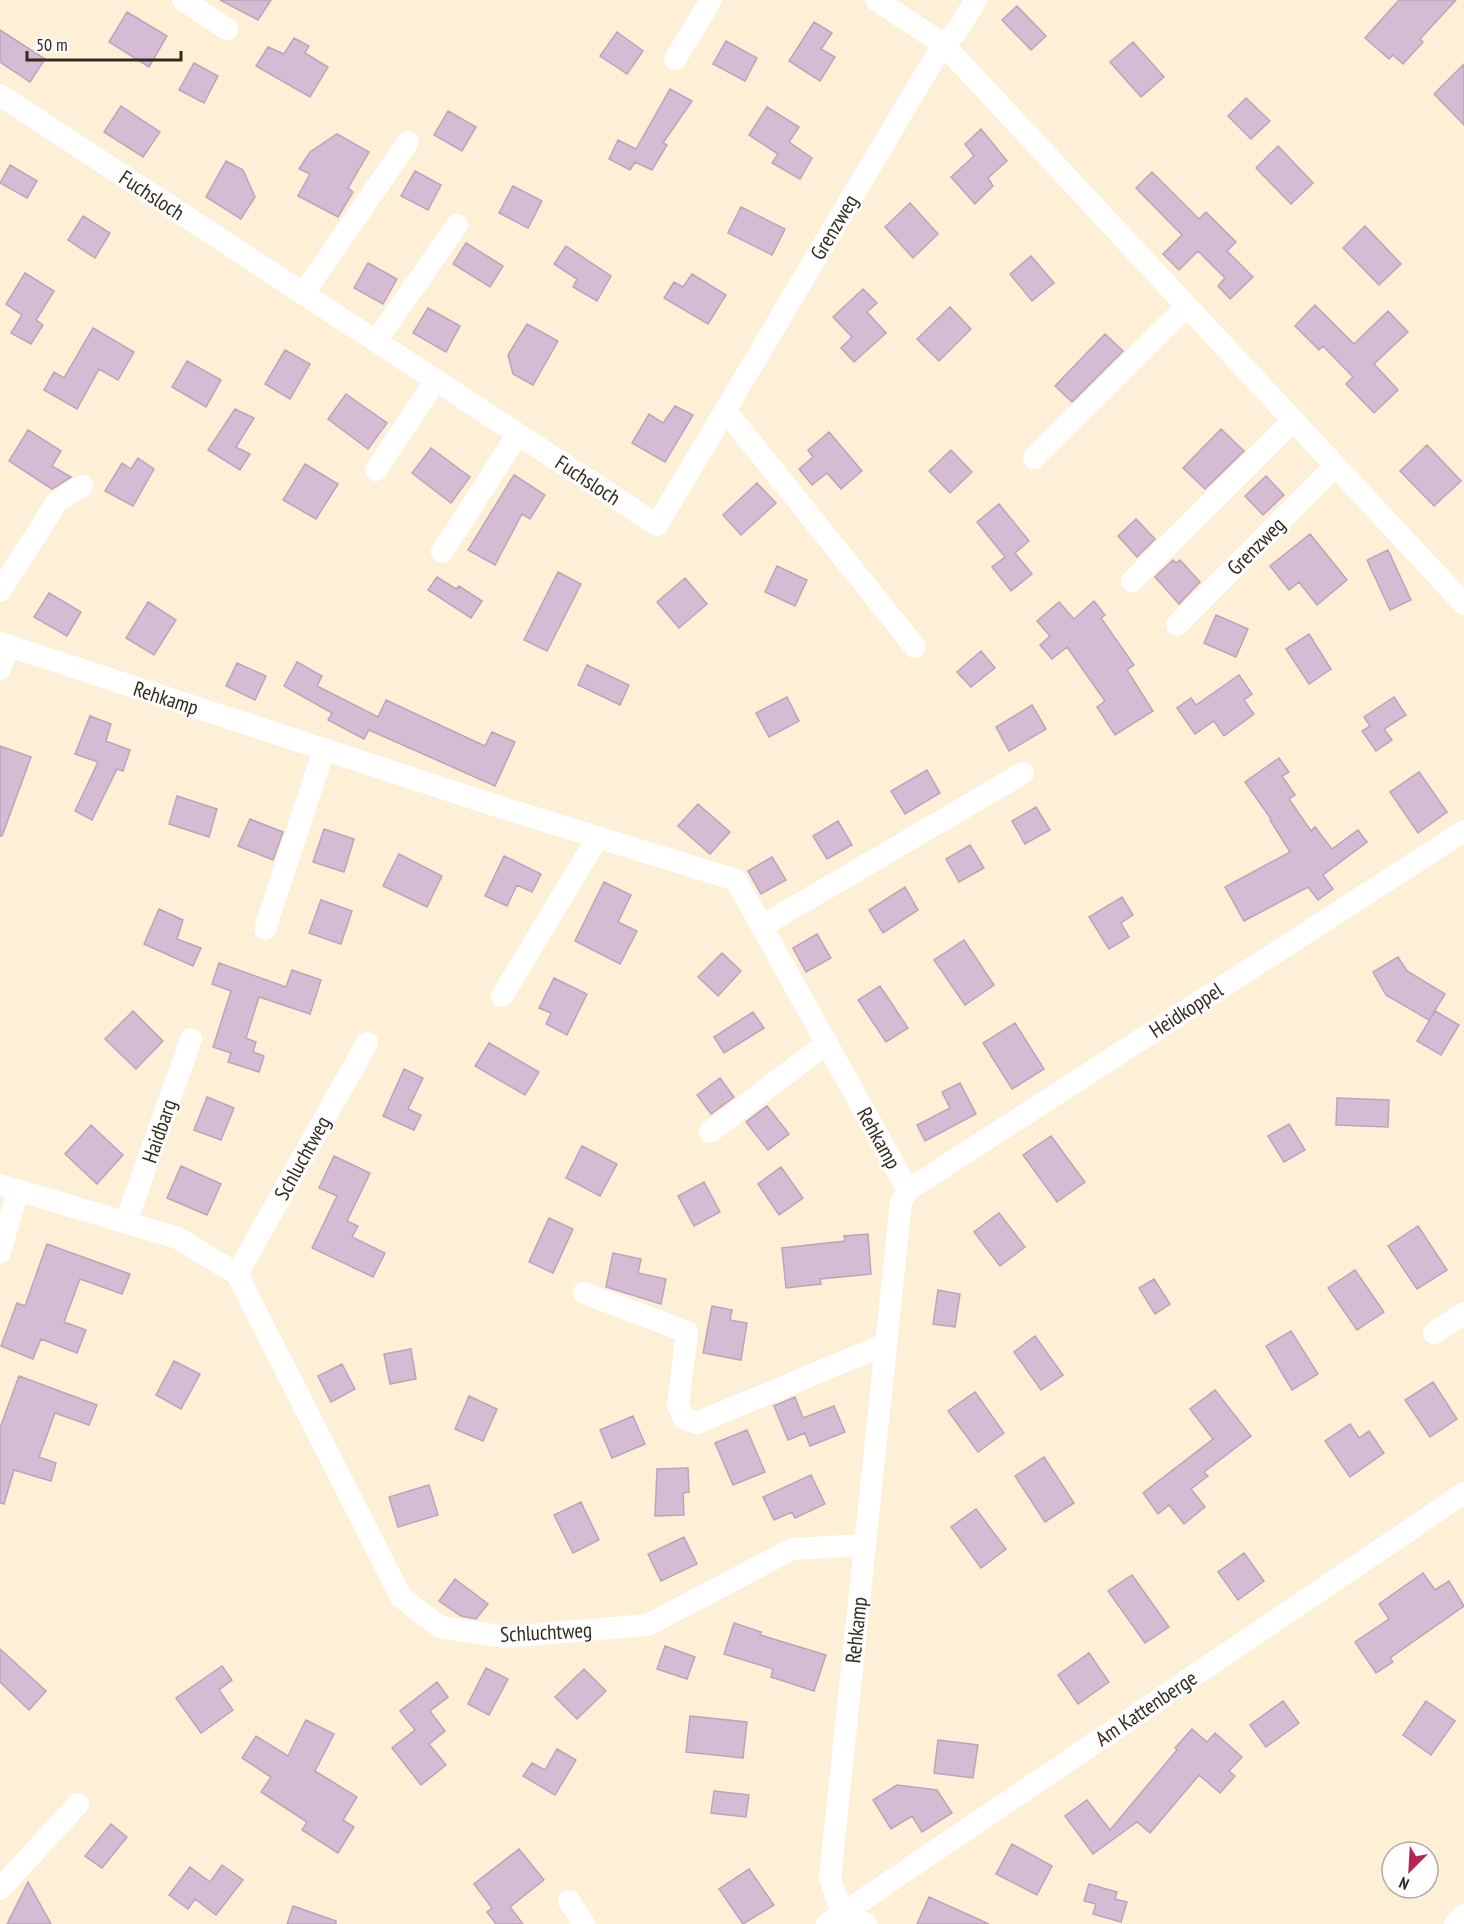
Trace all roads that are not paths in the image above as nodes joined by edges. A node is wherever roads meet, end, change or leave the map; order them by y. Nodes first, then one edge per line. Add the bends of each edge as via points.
1 (183, 0) edge
2 (711, 0) edge
3 (876, 0) edge
4 (976, 0) edge
5 (227, 29) dead end
6 (943, 44) junction
7 (675, 59) dead end
8 (0, 96) edge
9 (408, 142) dead end
10 (457, 225) dead end
11 (303, 294) junction
12 (1187, 306) junction
13 (376, 341) junction
14 (436, 380) junction
15 (725, 410) junction
16 (1293, 421) junction
17 (518, 434) junction
18 (1034, 458) dead end
19 (1335, 466) junction
20 (376, 470) dead end
21 (82, 486) dead end
22 (657, 525) joint
23 (442, 552) dead end
24 (1132, 581) dead end
25 (0, 591) edge
26 (1464, 604) edge
27 (1177, 625) dead end
28 (4, 644) edge
29 (915, 646) dead end
30 (0, 669) edge
31 (324, 749) junction
32 (1023, 773) dead end
33 (1464, 831) edge
34 (598, 837) junction
35 (762, 926) junction
36 (265, 929) dead end
37 (502, 996) dead end
38 (191, 1039) dead end
39 (367, 1043) dead end
40 (827, 1043) junction
41 (710, 1132) dead end
42 (9, 1187) edge
43 (908, 1190) junction
44 (126, 1222) junction
45 (0, 1252) edge
46 (237, 1274) junction
47 (584, 1293) dead end
48 (1464, 1313) edge
49 (1434, 1333) dead end
50 (886, 1344) junction
51 (1464, 1493) edge
52 (865, 1545) junction
53 (78, 1804) dead end
54 (0, 1889) edge
55 (569, 1901) dead end
56 (1464, 1915) edge
57 (835, 1919) edge
58 (584, 1924) edge
59 (866, 1924) edge
60 (1455, 1924) edge

1 - 5 street
2 - 7 street
3 - 6 street
4 - 6 street, Grenzweg via 957,31
6 - 12 street
6 - 15 street, Grenzweg
8 - 11 street, Fuchsloch
9 - 11 street
10 - 13 street
11 - 13 street, Fuchsloch
12 - 16 street
12 - 18 street
13 - 14 street, Fuchsloch
14 - 17 street, Fuchsloch
14 - 20 street
15 - 22 street, Grenzweg
15 - 29 street
16 - 19 street
16 - 24 street
17 - 22 street, Fuchsloch
17 - 23 street
19 - 26 street
19 - 27 street, Grenzweg
21 - 25 street via 57,502
28 - 30 street, Rehkamp
28 - 31 street, Rehkamp
31 - 34 street, Rehkamp
31 - 36 street
32 - 35 street
33 - 43 street, Heidkoppel
34 - 35 street, Rehkamp via 736,880
34 - 37 street
35 - 40 street, Rehkamp
38 - 44 street, Haidbarg
39 - 46 street, Schluchtweg
40 - 41 street
40 - 43 street, Rehkamp
42 - 44 street
42 - 45 street
43 - 50 street, Rehkamp via 901,1202
44 - 46 street via 178,1238
46 - 52 street, Schluchtweg via 401,1597 440,1627 506,1637 648,1625 792,1549
47 - 50 street via 687,1332 678,1405 684,1418 697,1423
48 - 49 street
50 - 52 street, Rehkamp
51 - 57 street, Am Kattenberge
52 - 57 street, Rehkamp via 830,1878
53 - 54 street
55 - 58 street
56 - 60 street
57 - 59 street

